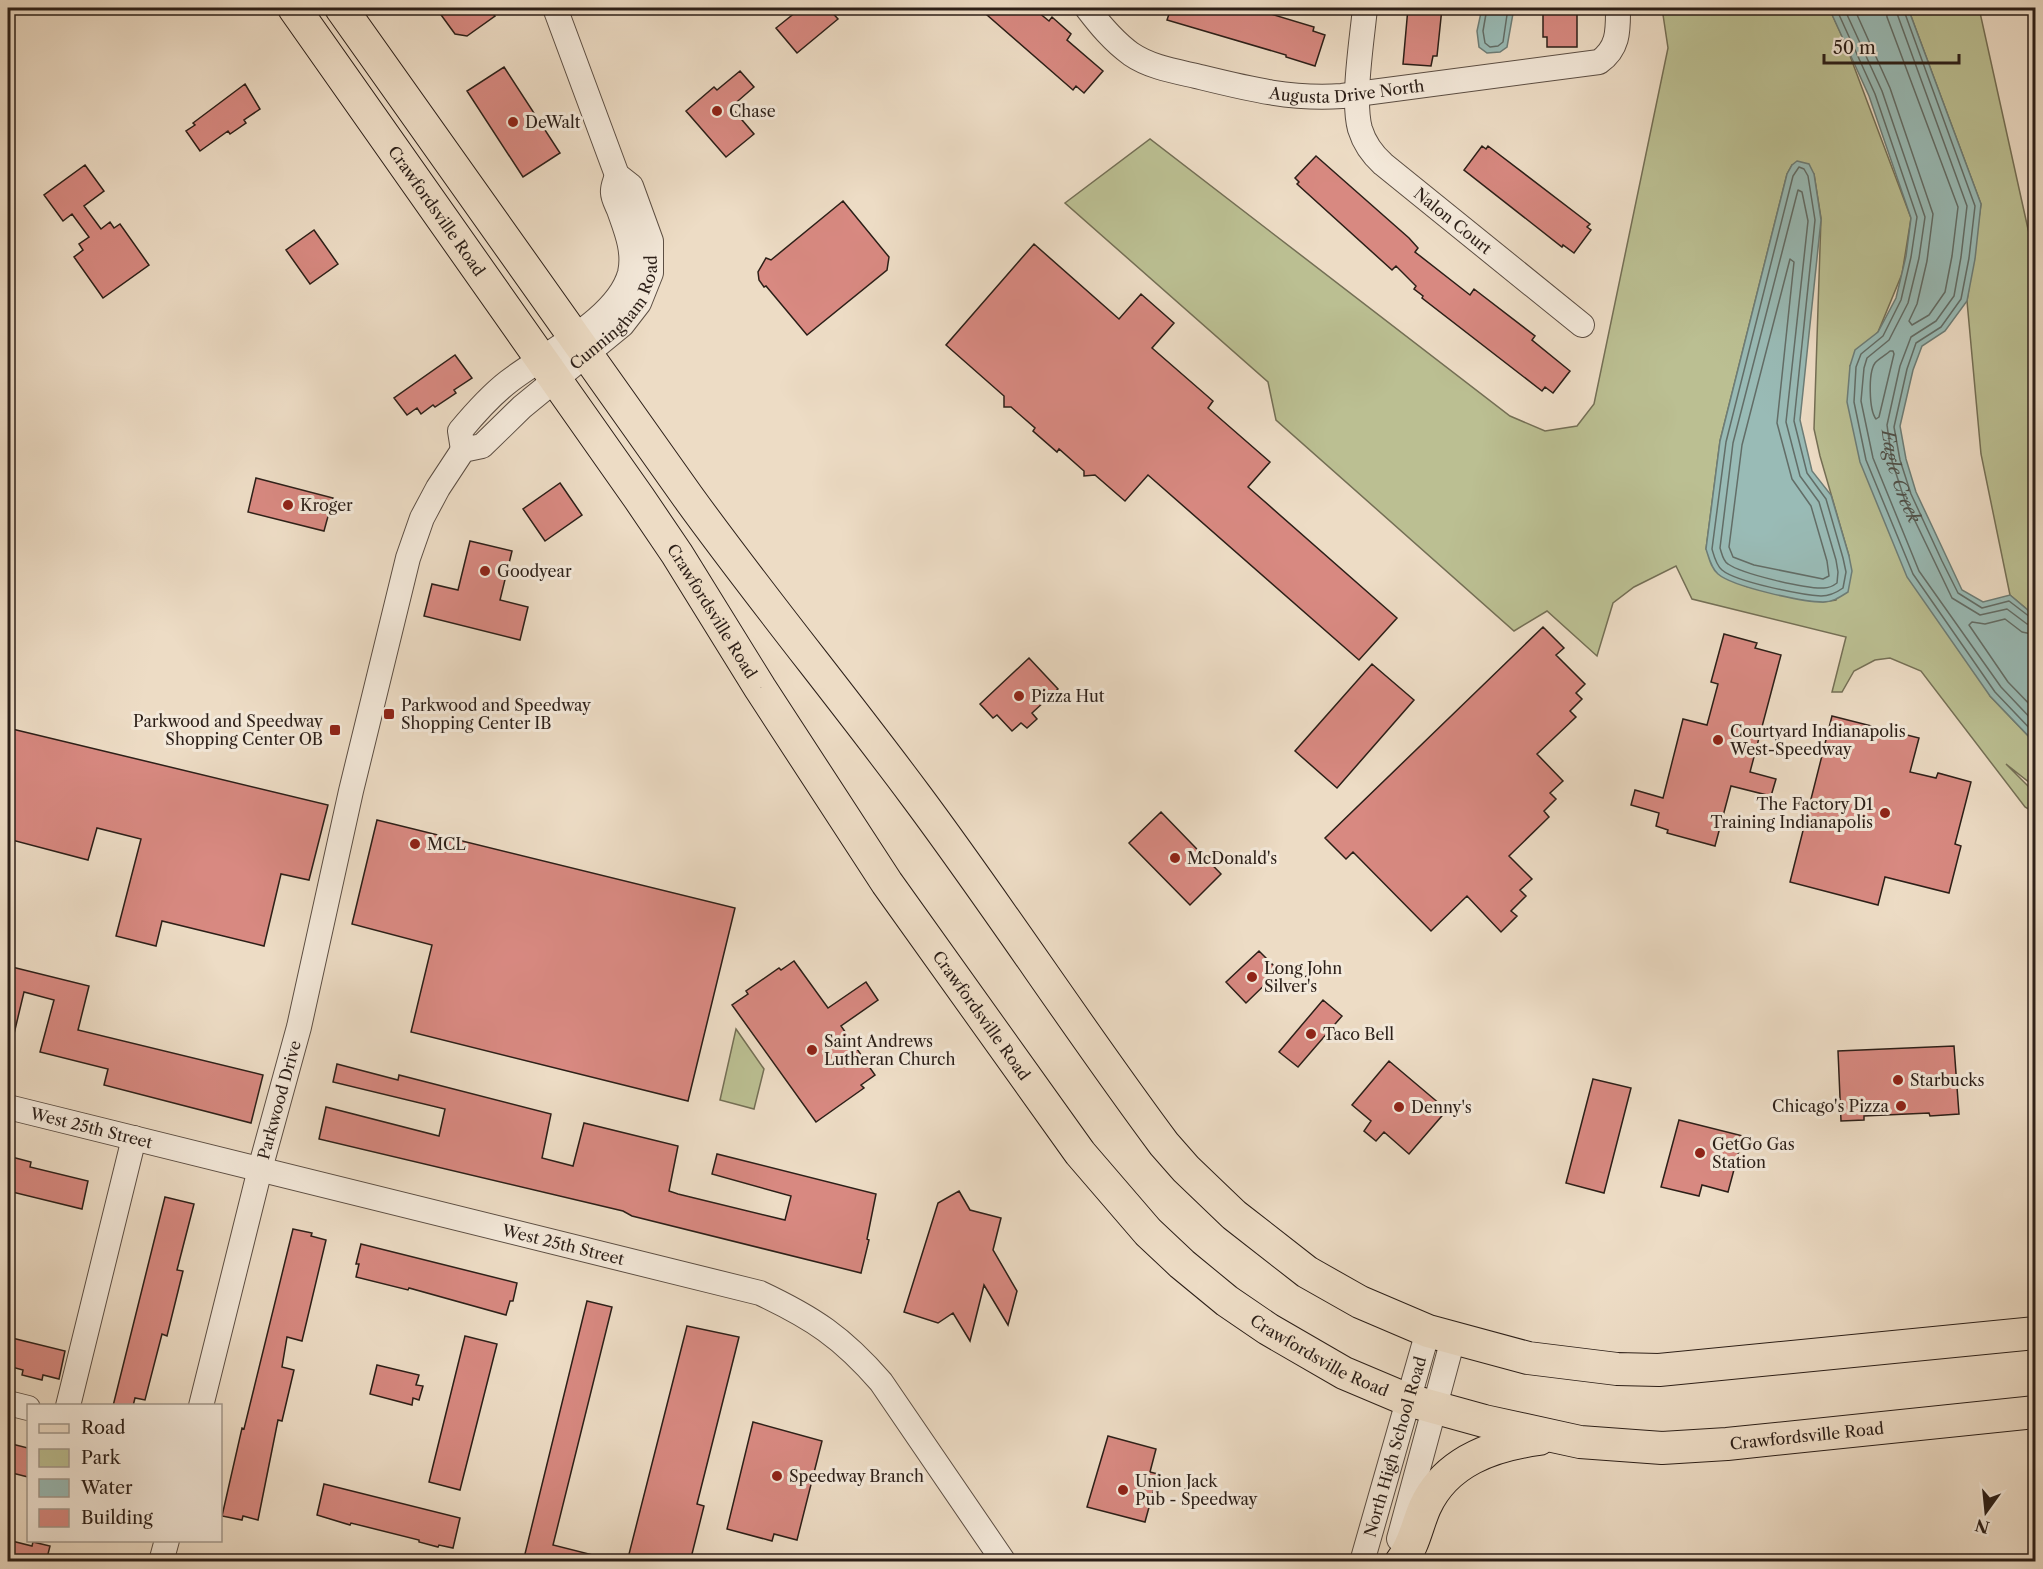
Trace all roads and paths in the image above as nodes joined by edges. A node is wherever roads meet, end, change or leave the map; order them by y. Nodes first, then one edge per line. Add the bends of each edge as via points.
1 (294, 8) edge
2 (341, 8) edge
3 (555, 8) edge
4 (1086, 8) edge
5 (1365, 8) edge
6 (1618, 8) edge
7 (1358, 94) junction
8 (1582, 325) dead end
9 (580, 346) junction
10 (549, 369) junction
11 (463, 450) joint
12 (8, 1107) edge
13 (134, 1138) junction
14 (260, 1168) junction
15 (2036, 1333) edge
16 (1441, 1335) junction
17 (8, 1403) edge
18 (68, 1404) edge
19 (201, 1404) edge
20 (1420, 1404) junction
21 (27, 1408) edge
22 (2036, 1412) edge
23 (1554, 1437) junction
24 (166, 1542) edge
25 (161, 1562) edge
26 (1004, 1562) edge
27 (1362, 1562) edge
28 (1393, 1562) edge
29 (1401, 1562) edge

1 - 10 main road, Crawfordsville Road
2 - 9 main road
3 - 9 street, Cunningham Road via 617,175 631,186 651,241 651,273 634,312 622,325
4 - 7 street, Augusta Drive North via 1111,38 1151,64 1275,94 1309,98
5 - 7 street, Nalon Court
6 - 7 street, Augusta Drive North via 1617,34 1611,53 1599,62
7 - 8 street, Nalon Court via 1360,131 1378,159
9 - 10 street, Cunningham Road
9 - 16 main road via 738,566 918,798 1164,1144 1234,1215 1307,1272 1360,1302
10 - 11 street, Cunningham Road via 522,407 482,446
10 - 20 main road, Crawfordsville Road via 677,554 887,884 1080,1153 1114,1194 1148,1232 1227,1301 1344,1373
11 - 14 street, Parkwood Drive via 438,488 415,535 403,576 299,1027
12 - 13 street, West 25th Street
13 - 14 street, West 25th Street
13 - 18 street
14 - 19 street, Parkwood Drive
14 - 26 street, West 25th Street via 729,1284 791,1307 826,1329 881,1382
15 - 16 main road via 1659,1370 1559,1363
16 - 20 street, North High School Road
17 - 21 street
20 - 23 main road, Crawfordsville Road
20 - 27 street, North High School Road
20 - 28 street, North High School Road
22 - 23 main road, Crawfordsville Road via 1760,1442 1662,1448
23 - 29 main road via 1494,1448 1454,1470 1426,1504
24 - 25 street

